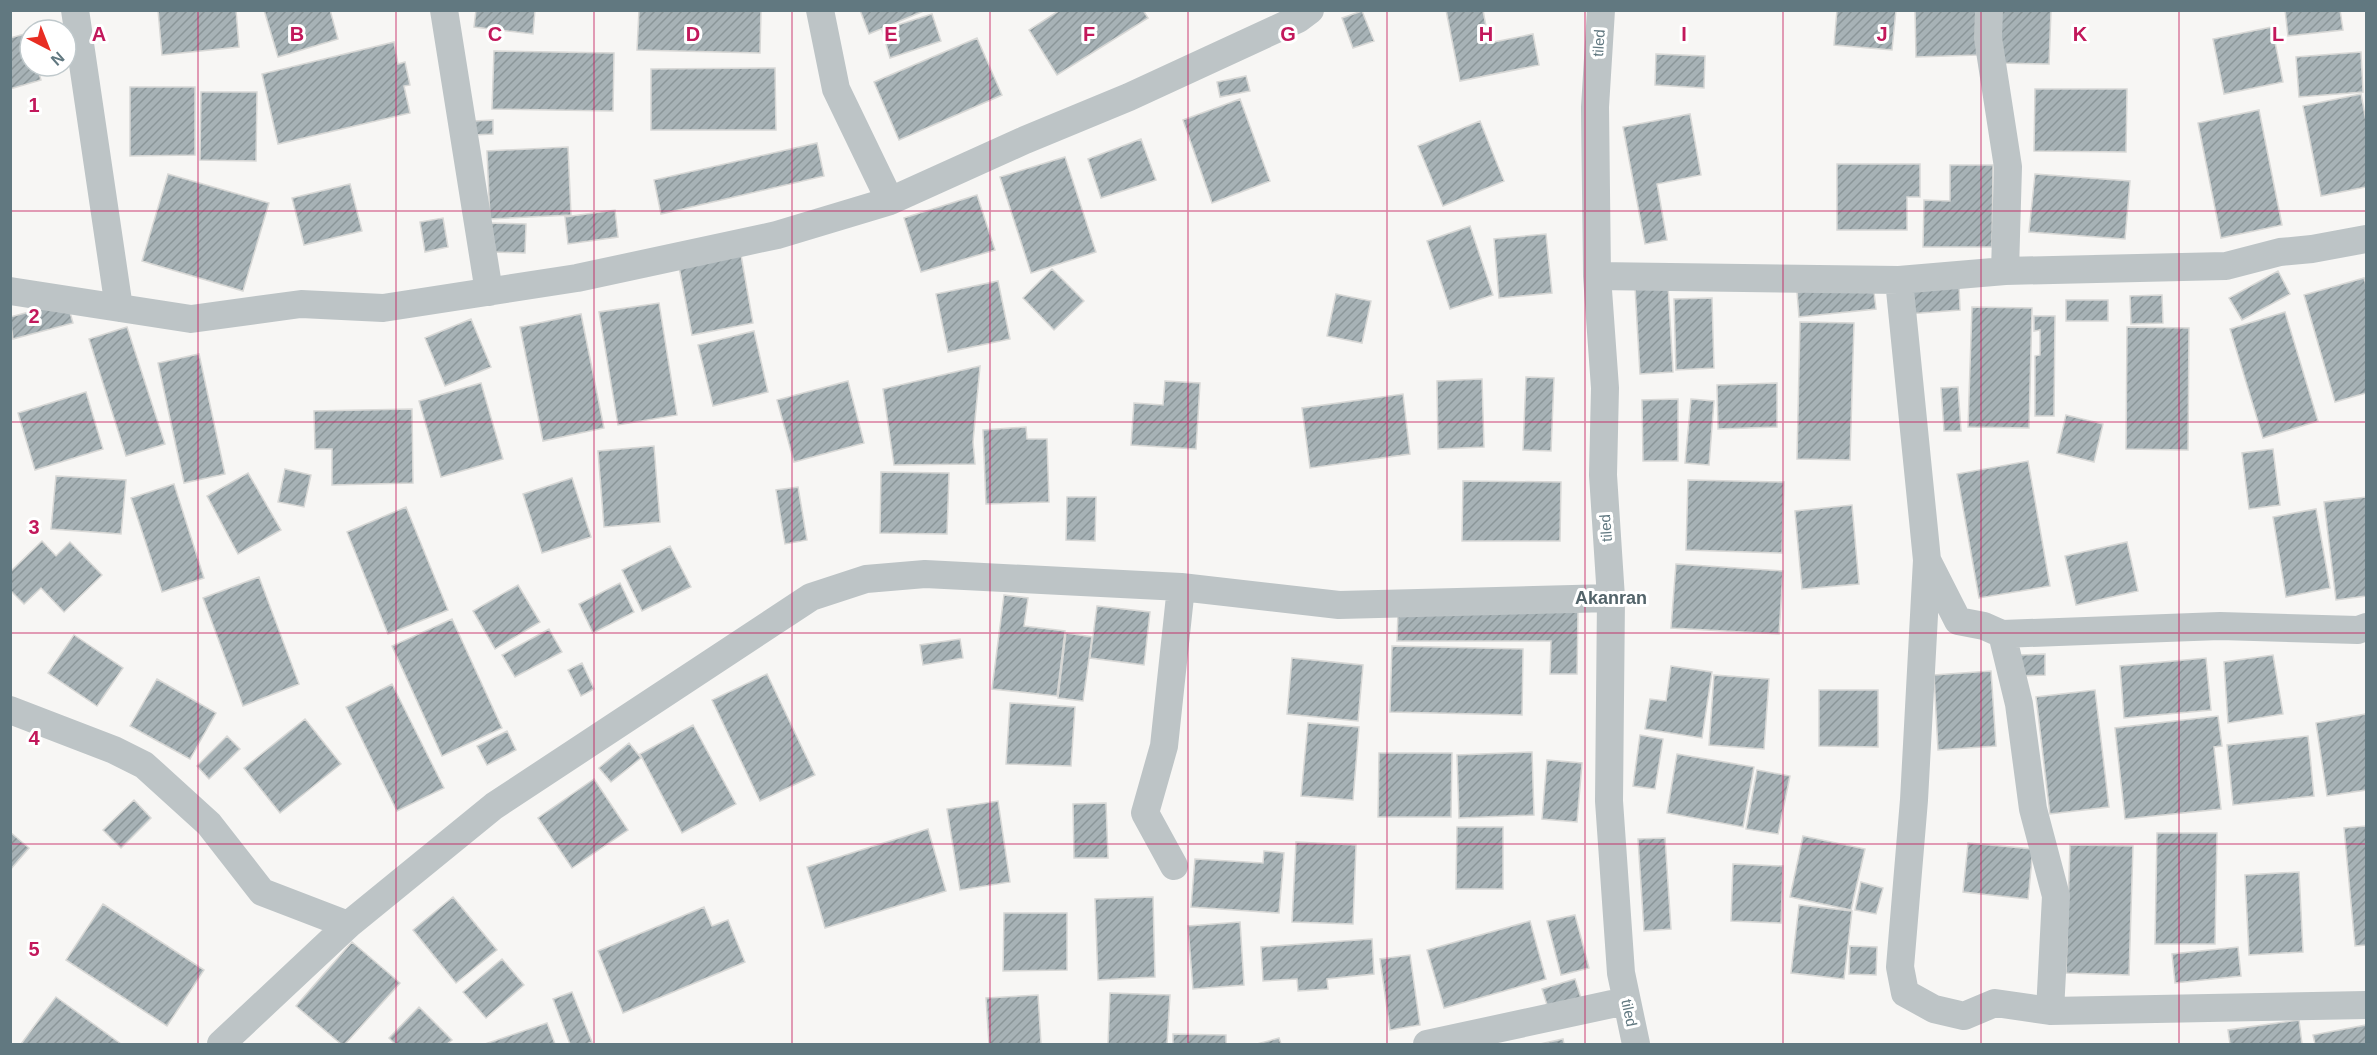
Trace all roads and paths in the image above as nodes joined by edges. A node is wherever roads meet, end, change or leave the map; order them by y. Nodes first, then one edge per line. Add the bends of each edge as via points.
1 (75, 10) edge
2 (444, 10) edge
3 (820, 10) edge
4 (1310, 10) edge
5 (1601, 10) edge
6 (1989, 10) edge
7 (890, 201) junction
8 (2367, 239) edge
9 (2005, 270) junction
10 (1596, 276) junction
11 (1899, 280) junction
12 (10, 291) edge
13 (489, 292) junction
14 (120, 308) junction
15 (1927, 560) junction
16 (1181, 587) junction
17 (1611, 598) junction
18 (2367, 627) edge
19 (2002, 634) junction
20 (10, 710) edge
21 (1174, 866) dead end
22 (348, 925) junction
23 (1626, 1001) junction
24 (2367, 1005) edge
25 (2050, 1011) junction
26 (221, 1044) edge
27 (1427, 1044) edge
28 (1636, 1044) edge

1 - 14 street
2 - 13 street
3 - 7 street via 836,89
4 - 7 street via 1129,97
5 - 10 street, tiled via 1595,108
6 - 9 street via 1988,38 2008,167
7 - 13 street via 777,235 577,278
8 - 9 street via 2280,252 2226,266
9 - 11 street
10 - 11 street
10 - 17 street, tiled via 1605,387 1603,475
11 - 15 street
12 - 14 street
13 - 14 street via 383,308 301,304 191,319
15 - 19 street via 1958,621
15 - 25 street via 1900,967 1905,993 1934,1009 1964,1016 1995,1003
16 - 17 street via 1339,605
16 - 21 street via 1164,746 1145,813
16 - 22 street via 925,574 866,579 811,597 495,806
17 - 23 street, tiled via 1609,801
18 - 19 street via 2358,630 2220,626
19 - 25 street via 2019,704 2033,809 2056,896
20 - 22 street via 144,765 209,824 262,892
22 - 26 street
23 - 27 street
23 - 28 street, tiled
24 - 25 street

